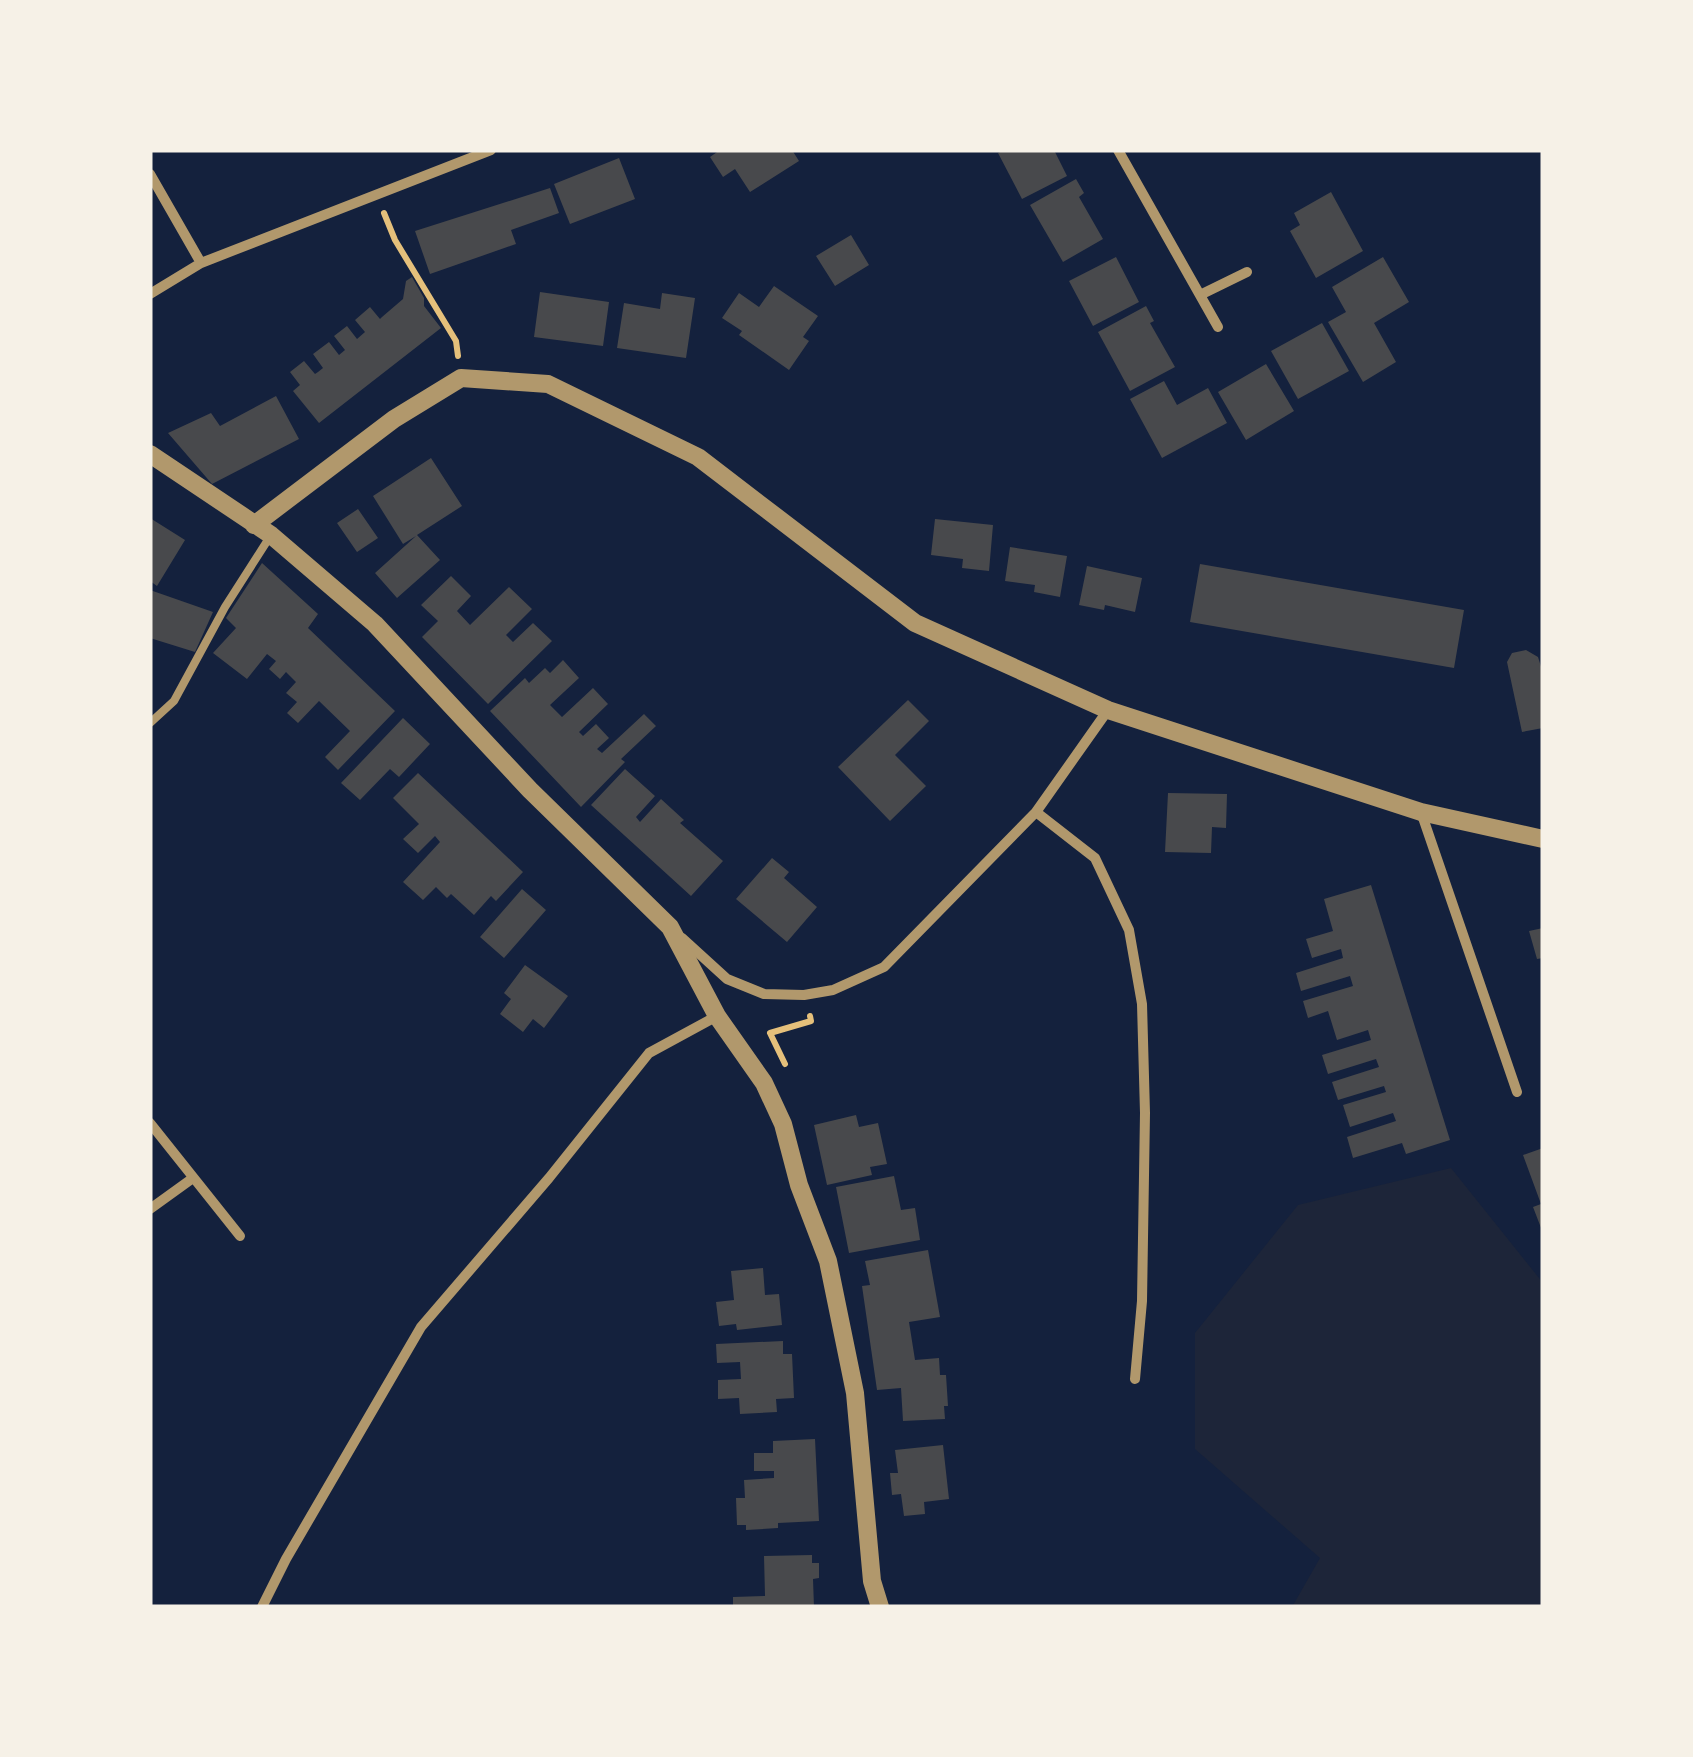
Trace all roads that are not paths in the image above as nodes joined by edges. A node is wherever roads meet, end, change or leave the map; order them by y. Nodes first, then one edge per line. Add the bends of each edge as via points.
1 (491, 150) edge
2 (1118, 150) edge
3 (150, 174) edge
4 (201, 263) junction
5 (1247, 272) dead end
6 (150, 294) edge
7 (1200, 295) junction
8 (1218, 328) dead end
9 (150, 454) edge
10 (254, 525) junction
11 (271, 535) junction
12 (1108, 710) junction
13 (150, 723) edge
14 (1036, 812) junction
15 (1421, 812) junction
16 (1543, 839) edge
17 (670, 927) junction
18 (716, 1016) junction
19 (1517, 1092) dead end
20 (150, 1122) edge
21 (192, 1178) junction
22 (150, 1209) edge
23 (240, 1236) dead end
24 (1136, 1379) dead end
25 (262, 1607) edge
26 (880, 1607) edge

1 - 4 street
2 - 7 street
3 - 4 street
4 - 6 street
5 - 7 street
7 - 8 street
9 - 10 street
10 - 11 street
10 - 12 street via 394,419 461,378 548,384 698,457 914,623
11 - 13 lane via 174,701
11 - 17 street via 375,624
12 - 14 street
12 - 15 street
14 - 17 street via 884,967 833,990 764,994 727,979
14 - 24 street via 1095,858 1129,930 1142,1004 1145,1113
15 - 16 street
15 - 19 street
17 - 18 street
18 - 25 street via 650,1053 421,1328
18 - 26 street via 764,1083 783,1124 828,1261 856,1393 872,1581
20 - 21 street
21 - 22 street
21 - 23 street

